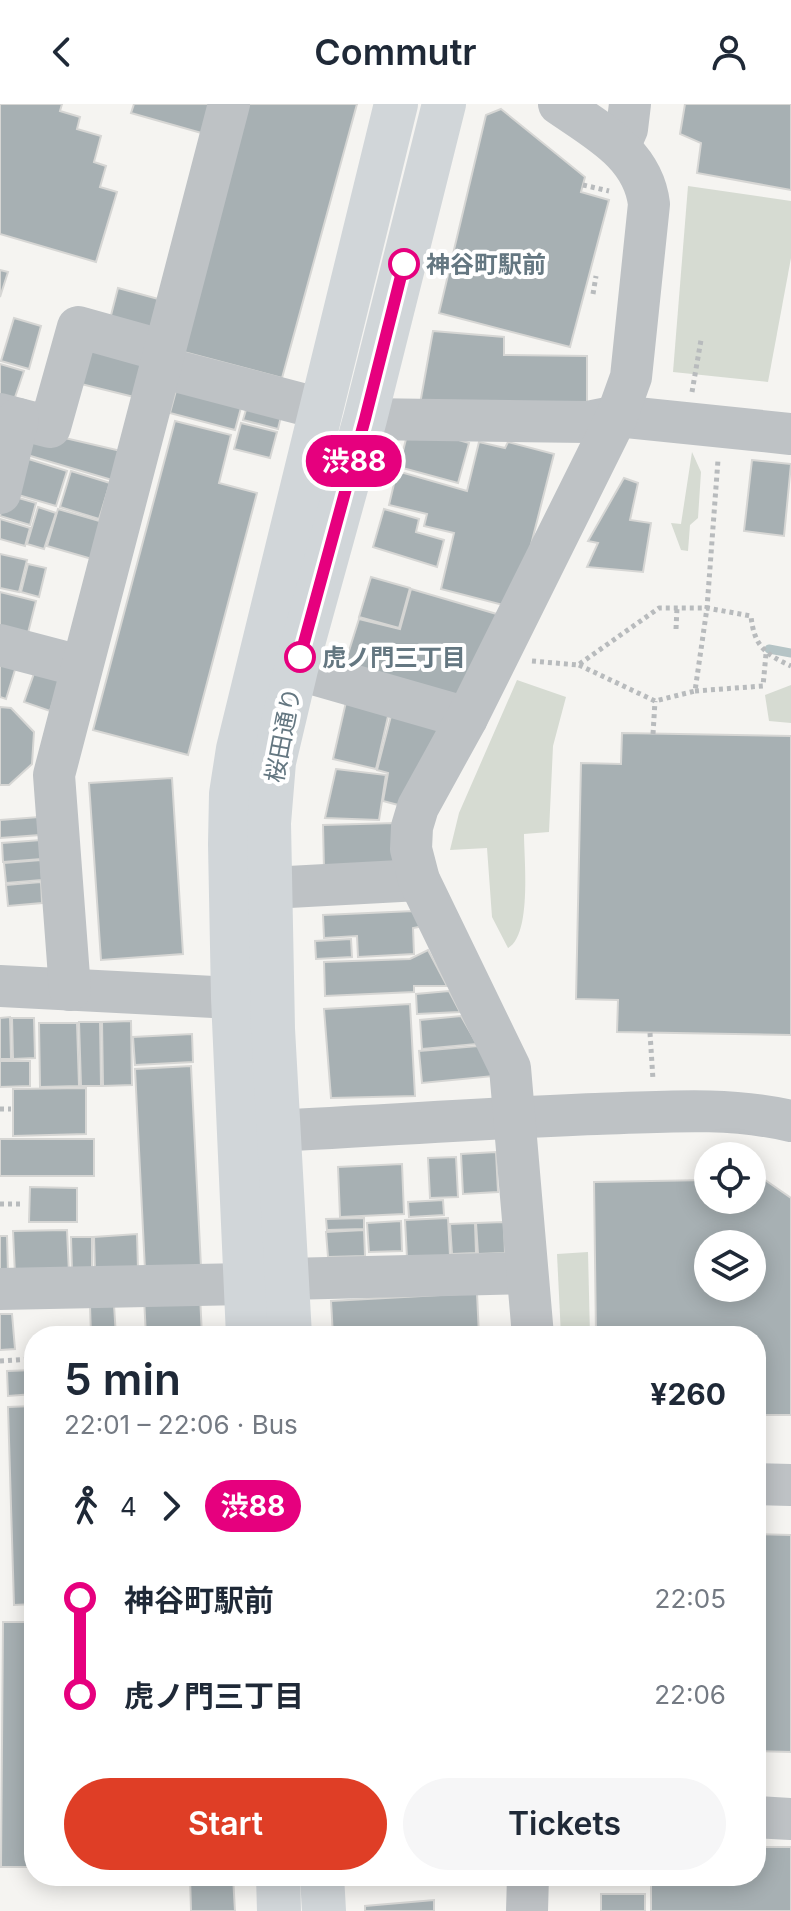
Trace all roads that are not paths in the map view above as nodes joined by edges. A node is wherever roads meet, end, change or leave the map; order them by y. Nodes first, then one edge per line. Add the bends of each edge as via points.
1 (229, 104) edge
2 (396, 104) edge
3 (444, 104) edge
4 (559, 104) edge
5 (630, 104) edge
6 (619, 147) junction
7 (162, 359) junction
8 (321, 409) junction
9 (617, 416) junction
10 (365, 419) junction
11 (23, 420) edge
12 (791, 434) edge
13 (0, 493) edge
14 (0, 645) edge
15 (80, 666) junction
16 (296, 669) junction
17 (467, 718) junction
18 (419, 880) junction
19 (270, 888) junction
20 (0, 986) edge
21 (70, 990) junction
22 (233, 998) junction
23 (516, 1116) junction
24 (791, 1121) edge
25 (279, 1131) junction
26 (527, 1273) junction
27 (266, 1282) junction
28 (0, 1289) edge
29 (251, 1326) edge
30 (286, 1326) edge
31 (532, 1326) edge
32 (766, 1484) edge
33 (791, 1485) edge
34 (766, 1818) edge
35 (791, 1819) edge
36 (278, 1886) edge
37 (323, 1886) edge
38 (528, 1886) edge
39 (279, 1911) edge
40 (324, 1911) edge
41 (527, 1911) edge

1 - 7 street
2 - 8 highway, 桜田通り
3 - 10 highway, 桜田通り
4 - 6 street
5 - 6 street
6 - 9 street via 640,171 649,204 631,377
7 - 8 street
7 - 11 street via 78,327
7 - 15 street
8 - 22 highway, 桜田通り via 231,794
9 - 10 street via 587,422
9 - 12 street
9 - 17 street
10 - 16 highway, 桜田通り
11 - 13 street
14 - 15 street
15 - 21 street via 54,775
16 - 17 street
16 - 19 highway, 桜田通り via 274,762
17 - 18 street via 412,827
18 - 19 street
18 - 23 street via 510,1068
19 - 25 highway, 桜田通り
20 - 21 street
21 - 22 street
22 - 27 highway, 桜田通り
23 - 24 street via 754,1112
23 - 25 street
23 - 26 street
25 - 27 highway, 桜田通り
26 - 27 street
26 - 31 street
27 - 28 street
27 - 29 highway, 桜田通り
27 - 30 highway, 桜田通り
32 - 33 street
34 - 35 street
36 - 39 highway
37 - 40 highway
38 - 41 street

